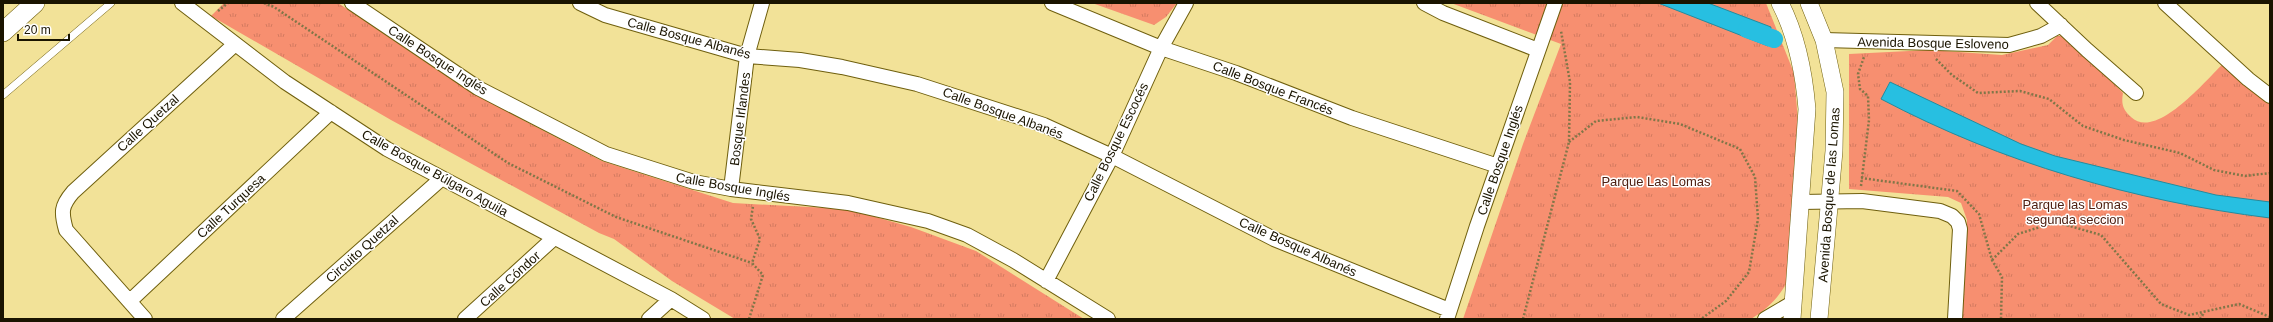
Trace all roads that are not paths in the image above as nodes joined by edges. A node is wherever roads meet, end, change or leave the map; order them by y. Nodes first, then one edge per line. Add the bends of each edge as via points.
1 (35, 3) edge
2 (111, 3) edge
3 (182, 3) edge
4 (352, 3) edge
5 (580, 3) edge
6 (762, 3) edge
7 (1052, 3) edge
8 (1186, 3) edge
9 (1424, 3) edge
10 (1780, 3) edge
11 (1809, 3) edge
12 (2037, 3) edge
13 (2165, 3) edge
14 (1553, 8) edge
15 (2061, 25) junction
16 (3, 32) edge
17 (1824, 40) junction
18 (234, 45) junction
19 (1161, 48) junction
20 (1538, 50) junction
21 (747, 56) junction
22 (2136, 93) dead end
23 (3, 95) edge
24 (2270, 96) edge
25 (331, 112) junction
26 (1112, 156) junction
27 (1498, 166) junction
28 (441, 179) junction
29 (731, 189) junction
30 (1830, 201) junction
31 (1801, 202) junction
32 (554, 238) junction
33 (1046, 281) junction
34 (671, 299) junction
35 (131, 300) junction
36 (1794, 302) junction
37 (1448, 314) edge
38 (145, 319) edge
39 (284, 319) edge
40 (465, 319) edge
41 (649, 319) edge
42 (703, 319) edge
43 (1108, 319) edge
44 (1765, 319) edge
45 (1792, 319) edge
46 (1819, 319) edge
47 (1955, 319) edge

1 - 16 main road
2 - 23 lane
3 - 18 street, Calle Bosque Búlgaro Aguila
4 - 29 street, Calle Bosque Inglés via 478,88 606,154 694,182
5 - 21 street, Calle Bosque Albanés via 605,15
6 - 21 street, Bosque Irlandes
7 - 19 street, Calle Bosque Francés
8 - 19 street, Calle Bosque Escocés
9 - 20 street via 1443,13
10 - 31 street, Avenida Bosque de las Lomas via 1788,19 1804,76 1807,109
11 - 17 street, Avenida Bosque de las Lomas
12 - 15 street
13 - 24 street
14 - 20 street, Calle Bosque Inglés
15 - 17 street, Avenida Bosque Esloveno via 2040,36 2009,45
15 - 22 street
17 - 30 street, Avenida Bosque de las Lomas via 1835,92
18 - 25 street, Calle Bosque Búlgaro Aguila
18 - 35 street, Calle Quetzal via 64,203 63,218 66,230
19 - 26 street, Calle Bosque Escocés
19 - 27 street, Calle Bosque Francés via 1236,73 1352,118
20 - 27 street, Calle Bosque Inglés
21 - 26 street, Calle Bosque Albanés via 800,60 917,84 1044,125
21 - 29 street, Bosque Irlandes
25 - 28 street, Calle Bosque Búlgaro Aguila
25 - 35 street, Calle Turquesa
26 - 33 street, Calle Bosque Escocés
26 - 37 street, Calle Bosque Albanés via 1274,239
27 - 37 street, Calle Bosque Inglés
28 - 32 street, Calle Bosque Búlgaro Aguila
28 - 39 street, Circuito Quetzal
29 - 33 street, Calle Bosque Inglés via 848,203 928,221 967,235
30 - 31 street
30 - 46 street, Avenida Bosque de las Lomas
30 - 47 street via 1862,201 1940,211 1952,216 1960,229
31 - 36 street, Avenida Bosque de las Lomas
32 - 34 street, Calle Bosque Búlgaro Aguila
32 - 40 street, Calle Cóndor
33 - 43 street, Calle Bosque Inglés
34 - 41 street
34 - 42 street, Calle Bosque Búlgaro Aguila
35 - 38 street
36 - 44 street
36 - 45 street, Avenida Bosque de las Lomas

